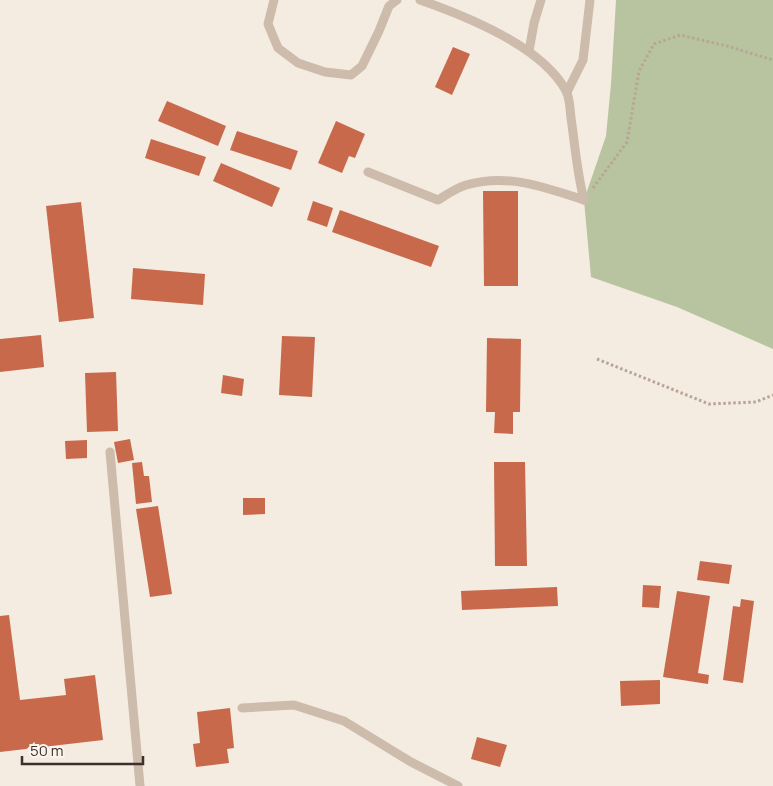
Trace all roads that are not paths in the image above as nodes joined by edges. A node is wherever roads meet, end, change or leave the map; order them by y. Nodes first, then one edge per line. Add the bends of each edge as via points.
1 (274, 0) edge
2 (397, 0) edge
3 (420, 0) edge
4 (541, 0) edge
5 (590, 0) edge
6 (528, 51) junction
7 (567, 92) junction
8 (368, 172) dead end
9 (110, 452) dead end
10 (242, 708) dead end
11 (140, 786) edge
12 (458, 786) edge

1 - 2 lane via 268,24 278,48 298,63 325,72 351,75 362,66 389,6
3 - 6 lane via 485,26
4 - 6 lane
5 - 7 lane via 583,60
6 - 7 lane via 548,68
7 - 8 lane via 584,200 522,181 495,180 464,186 438,200
9 - 11 lane
10 - 12 lane via 294,705 344,721

